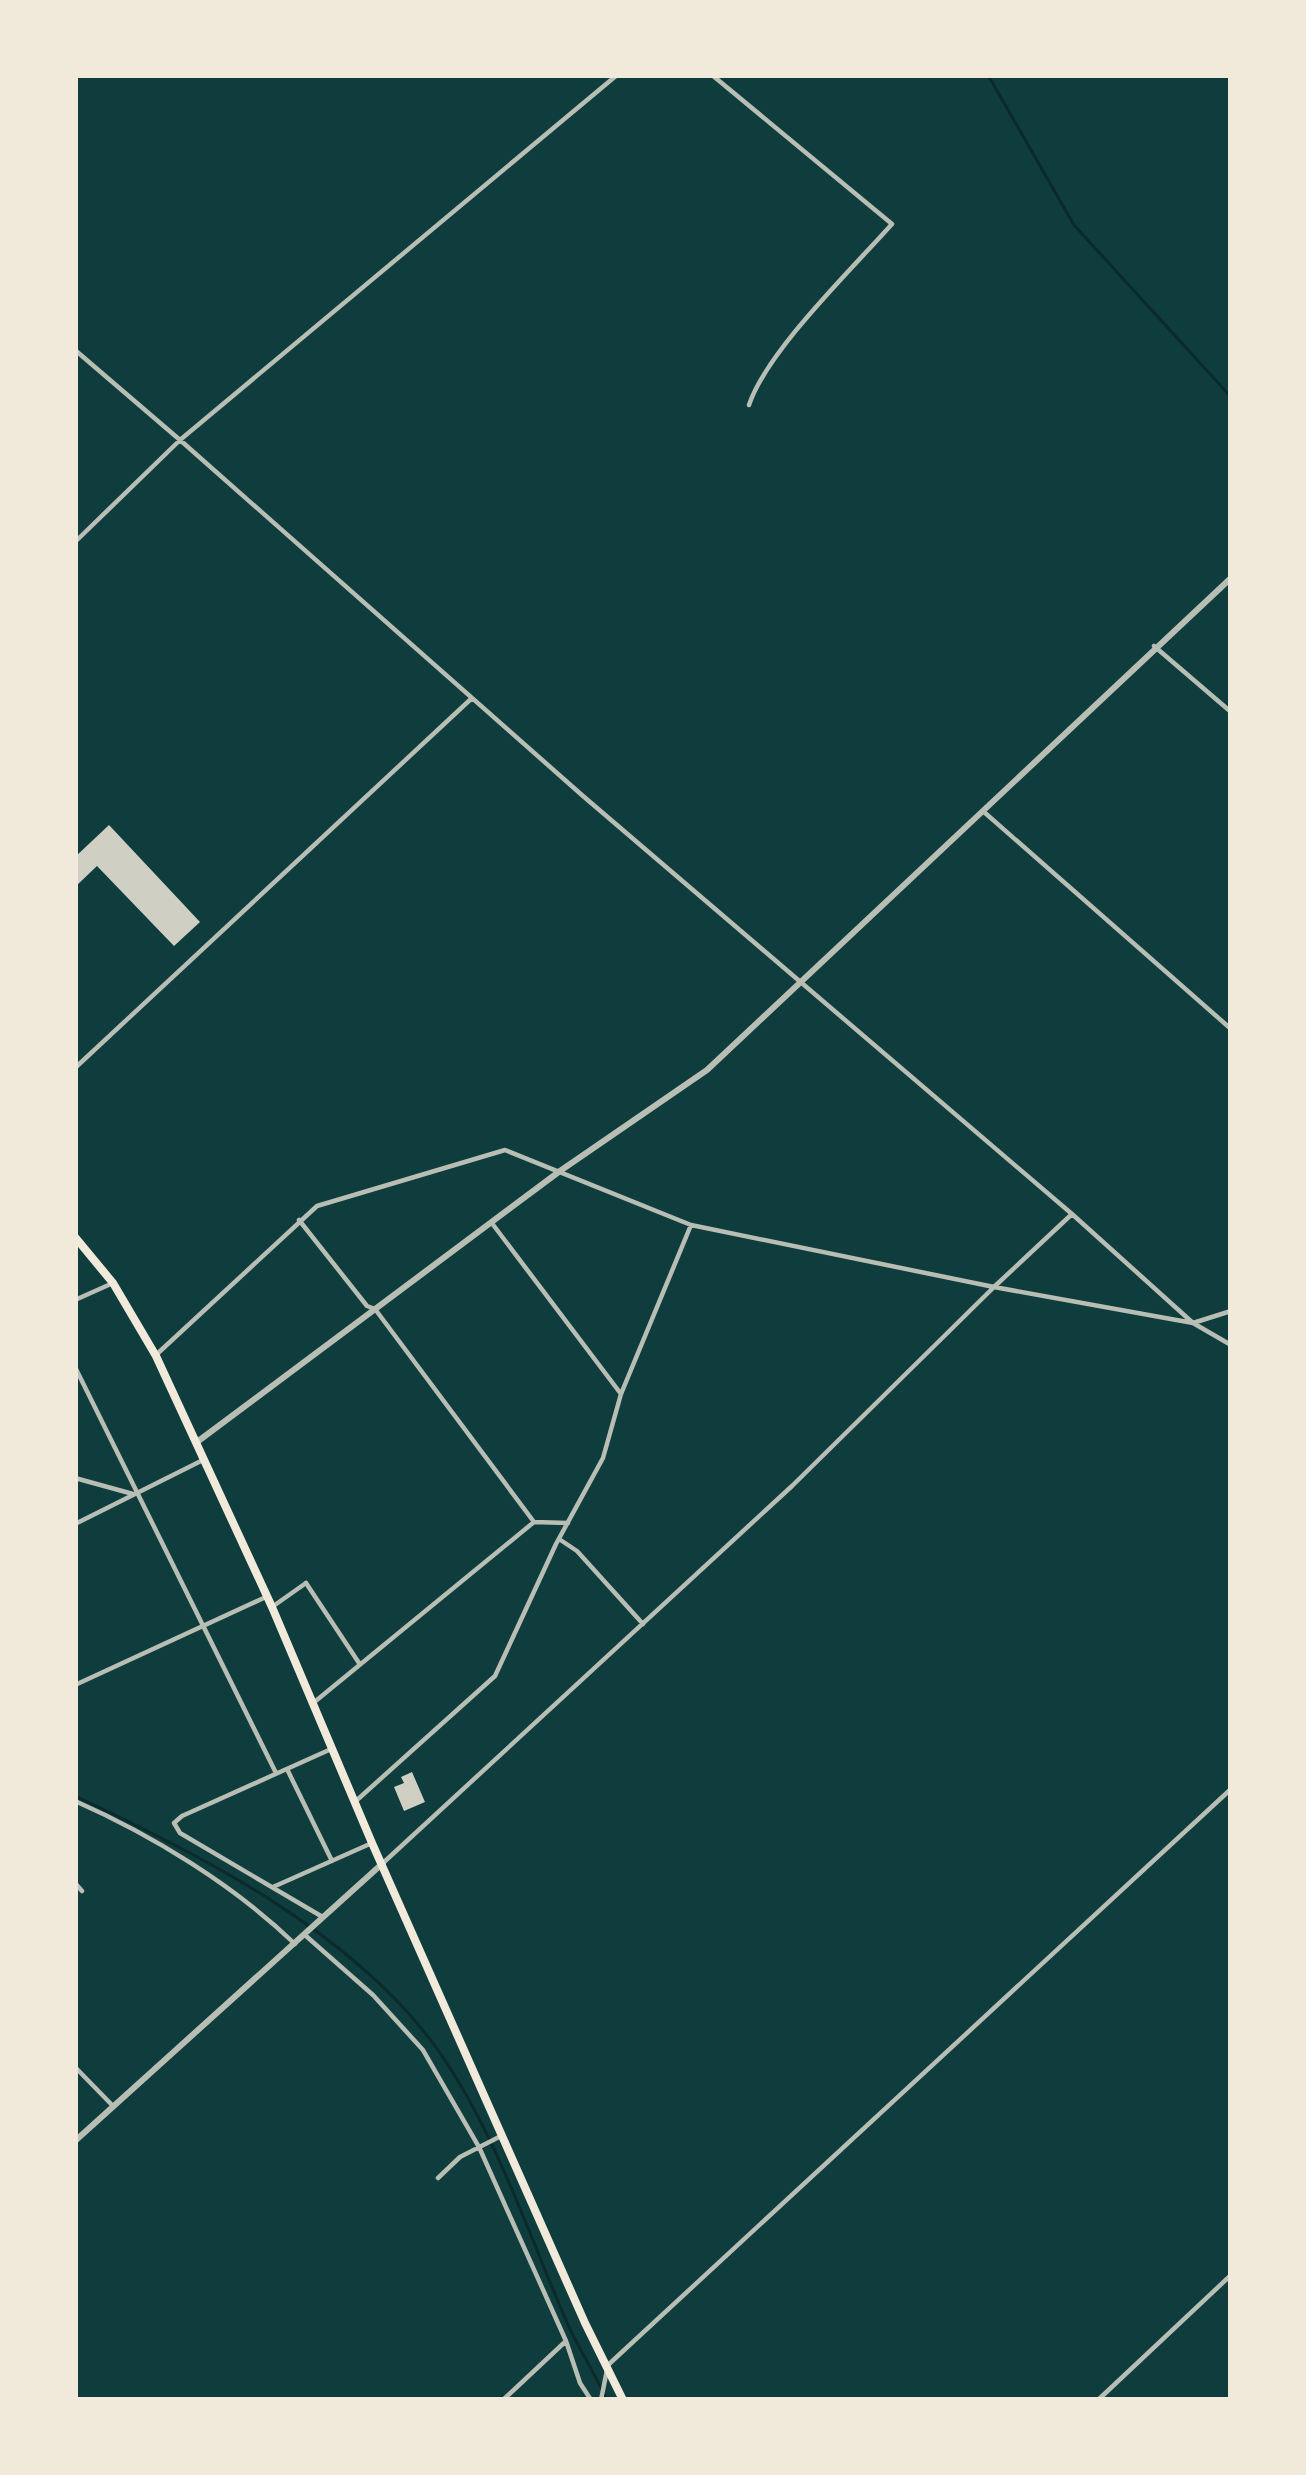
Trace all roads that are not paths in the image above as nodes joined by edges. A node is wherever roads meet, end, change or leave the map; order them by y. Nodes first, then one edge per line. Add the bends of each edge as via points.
1 (617, 75) edge
2 (712, 75) edge
3 (75, 350) edge
4 (748, 405) dead end
5 (180, 440) junction
6 (75, 542) edge
7 (1231, 578) edge
8 (1154, 646) junction
9 (472, 698) junction
10 (1231, 712) edge
11 (984, 812) junction
12 (802, 983) junction
13 (1231, 1029) edge
14 (75, 1069) edge
15 (560, 1172) junction
16 (1072, 1214) junction
17 (299, 1220) junction
18 (491, 1222) junction
19 (691, 1225) junction
20 (75, 1237) edge
21 (113, 1283) junction
22 (994, 1287) junction
23 (75, 1300) edge
24 (375, 1309) junction
25 (1231, 1311) edge
26 (1192, 1323) junction
27 (1231, 1346) edge
28 (155, 1356) junction
29 (75, 1367) edge
30 (621, 1394) junction
31 (194, 1444) junction
32 (201, 1461) junction
33 (75, 1478) edge
34 (135, 1494) junction
35 (534, 1522) junction
36 (568, 1523) junction
37 (75, 1524) edge
38 (559, 1539) junction
39 (270, 1601) junction
40 (643, 1624) junction
41 (203, 1627) junction
42 (360, 1665) junction
43 (75, 1685) edge
44 (312, 1704) junction
45 (332, 1749) junction
46 (286, 1768) junction
47 (276, 1773) junction
48 (1231, 1789) edge
49 (75, 1802) edge
50 (355, 1802) junction
51 (372, 1843) junction
52 (332, 1861) junction
53 (383, 1863) junction
54 (75, 1882) edge
55 (273, 1887) junction
56 (82, 1891) dead end
57 (321, 1916) junction
58 (305, 1936) junction
59 (295, 1944) junction
60 (75, 2067) edge
61 (112, 2105) junction
62 (504, 2134) junction
63 (75, 2141) edge
64 (479, 2147) junction
65 (438, 2178) dead end
66 (1231, 2275) edge
67 (566, 2342) junction
68 (608, 2365) junction
69 (503, 2400) edge
70 (591, 2400) edge
71 (601, 2400) edge
72 (623, 2400) edge
73 (1098, 2400) edge

1 - 5 street
2 - 4 street via 892,224 776,356
3 - 5 street
5 - 6 street
5 - 9 street
7 - 8 street
8 - 10 street
8 - 11 street
9 - 12 street
9 - 14 street
11 - 12 street
11 - 13 street
12 - 15 street via 682,1090
12 - 16 street
15 - 17 street via 505,1150 317,1206
15 - 18 street
15 - 19 street
16 - 22 street
16 - 26 street
17 - 24 street
17 - 28 street
18 - 24 street
18 - 30 street
19 - 22 street
19 - 30 street
20 - 21 main road
21 - 23 street
21 - 28 main road
22 - 26 street
22 - 40 street
24 - 31 street
24 - 35 street
25 - 26 street
26 - 27 street
28 - 31 main road
29 - 34 street
30 - 36 street via 603,1458
31 - 32 main road
32 - 34 street
32 - 39 main road
33 - 34 street
34 - 37 street
34 - 41 street
35 - 36 street
35 - 42 street
36 - 38 street
38 - 40 street
38 - 50 street via 495,1676
39 - 41 street
39 - 42 street via 306,1583
39 - 44 main road
40 - 53 street
41 - 43 street
41 - 47 street
42 - 44 street
44 - 45 main road
45 - 46 street
45 - 50 main road
46 - 47 street
46 - 52 street
47 - 55 street via 174,1823
48 - 68 street
49 - 59 street via 194,1868
50 - 51 main road
51 - 52 street
51 - 53 main road
52 - 55 street
53 - 57 street
53 - 62 main road
54 - 56 street
55 - 57 street
57 - 58 street
58 - 59 street
58 - 64 street via 423,2050
59 - 61 street
60 - 61 street
61 - 63 street
62 - 64 street
62 - 68 main road
64 - 65 street
64 - 67 street
66 - 73 street
67 - 69 street
67 - 70 street
68 - 71 street
68 - 72 main road

